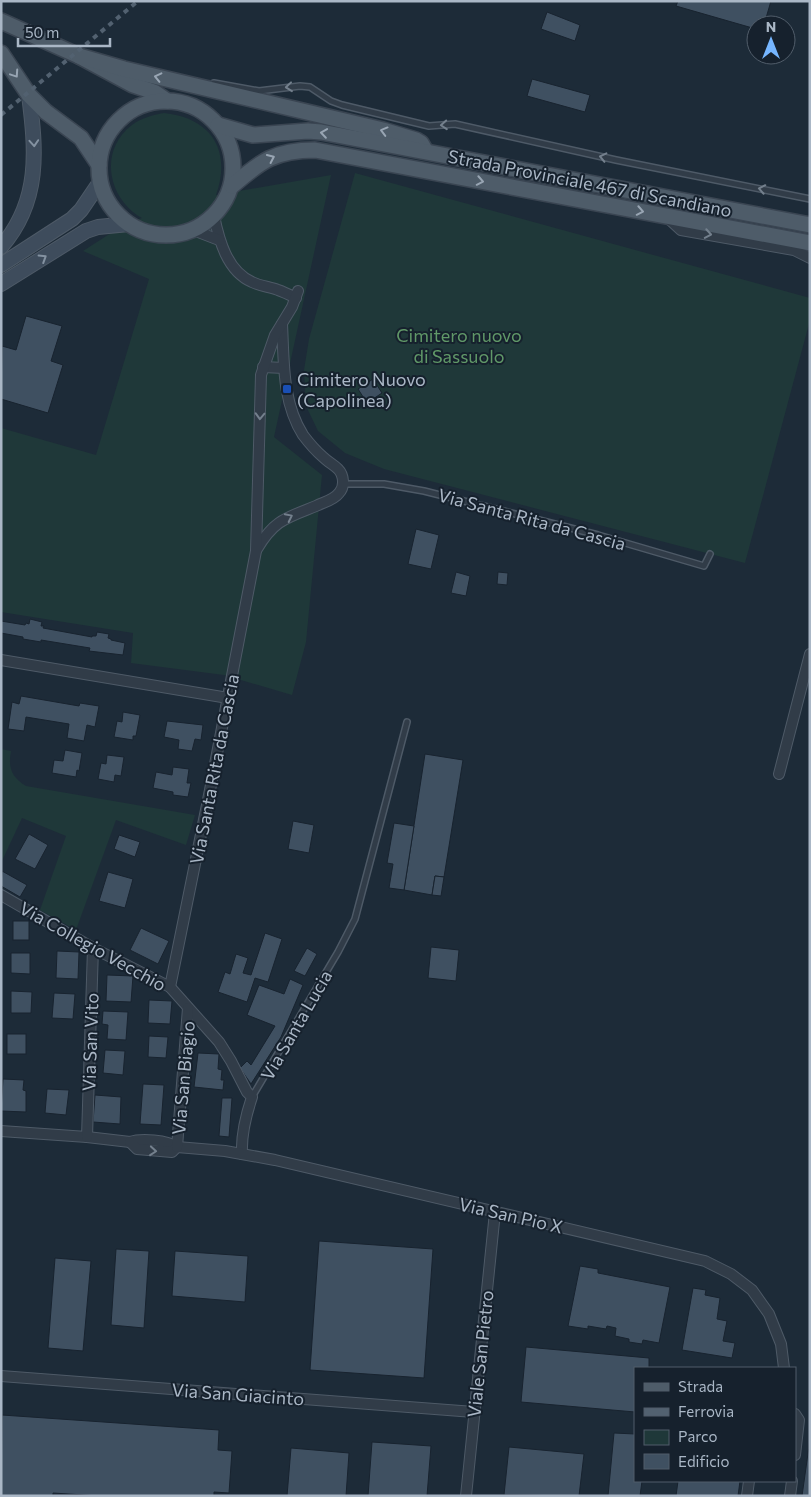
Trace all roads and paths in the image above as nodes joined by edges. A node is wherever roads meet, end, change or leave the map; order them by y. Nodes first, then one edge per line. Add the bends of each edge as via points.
1 (1, 21) edge
2 (1, 53) edge
3 (79, 56) junction
4 (208, 81) dead end
5 (29, 95) junction
6 (167, 101) junction
7 (218, 125) junction
8 (425, 151) junction
9 (99, 165) junction
10 (100, 182) junction
11 (232, 186) junction
12 (810, 199) edge
13 (214, 216) junction
14 (665, 216) junction
15 (129, 224) junction
16 (810, 225) edge
17 (193, 230) junction
18 (219, 240) junction
19 (810, 243) edge
20 (1, 246) edge
21 (810, 258) edge
22 (1, 266) edge
23 (1, 284) edge
24 (282, 324) junction
25 (263, 367) junction
26 (284, 368) junction
27 (344, 484) junction
28 (256, 551) junction
29 (710, 554) dead end
30 (810, 654) edge
31 (1, 660) edge
32 (228, 698) junction
33 (407, 722) dead end
34 (779, 774) dead end
35 (2, 895) edge
36 (1, 907) edge
37 (93, 948) junction
38 (170, 987) junction
39 (188, 1008) junction
40 (252, 1097) junction
41 (1, 1131) edge
42 (87, 1137) junction
43 (177, 1147) junction
44 (242, 1154) junction
45 (495, 1212) junction
46 (784, 1367) edge
47 (1, 1376) edge
48 (474, 1412) junction
49 (796, 1416) edge
50 (796, 1446) edge
51 (749, 1482) edge
52 (792, 1482) edge
53 (466, 1496) edge
54 (747, 1496) edge
55 (790, 1496) edge

1 - 3 main road
2 -> 5 main road
3 - 6 main road
8 -> 3 main road via 421,143 406,137 195,82 124,69
12 -> 4 lane via 455,124 429,126 342,105 310,87 259,91
5 - 9 main road via 81,138
5 -> 20 main road via 35,167 28,199 18,222
6 - 7 main road via 190,105
6 - 9 main road via 142,106 120,120 105,140
8 -> 7 main road, Strada Provinciale 467 di Scandiano via 321,132 253,135
7 - 11 main road via 232,154
8 - 16 main road, Strada Provinciale 467 di Scandiano
9 - 10 main road
10 - 15 main road via 109,204
10 - 22 main road via 72,219
11 - 13 main road
11 -> 14 main road, Strada Provinciale 467 di Scandiano via 275,155 294,150 315,150
13 - 17 main road
13 - 18 street, Via Santa Rita da Cascia
14 - 19 main road, Strada Provinciale 467 di Scandiano
14 -> 21 street via 681,230 794,250
15 - 17 main road via 153,234 180,234
23 -> 15 main road via 86,231
17 - 18 street
18 - 24 street, Via Santa Rita da Cascia via 232,264 250,281 297,294
24 - 25 street, Via Santa Rita da Cascia
24 - 26 street
25 - 26 street
25 -> 28 street, Via Santa Rita da Cascia
26 - 27 street via 289,400 298,427 312,447 340,470
28 -> 27 street, Via Santa Rita da Cascia via 280,521 335,497
27 - 29 lane, Via Santa Rita da Cascia via 384,484 424,491 598,535 704,566
28 - 32 street, Via Santa Rita da Cascia
30 - 34 street
31 - 32 street
32 - 38 street, Via Santa Rita da Cascia
33 - 40 lane, Via Santa Lucia via 355,919
35 - 36 street
35 - 37 street, Via Collegio Vecchio
37 - 38 street, Via Collegio Vecchio
37 - 42 street, Via San Vito
38 - 39 street, Via Collegio Vecchio
39 - 40 street, Via Collegio Vecchio via 219,1042
39 - 43 street, Via San Biagio
40 - 44 street via 241,1144
41 - 42 street, Via San Pio X
42 - 43 street, Via San Pio X via 130,1142 137,1149 172,1152
43 - 44 street, Via San Pio X
44 - 45 street, Via San Pio X
45 - 46 street, Via San Pio X via 705,1261 731,1274 752,1290 770,1314 782,1344
45 - 48 street, Viale San Pietro
47 - 48 street, Via San Giacinto
48 - 53 street, Viale San Pietro
49 - 50 street via 799,1420
51 - 54 street
52 - 55 street

